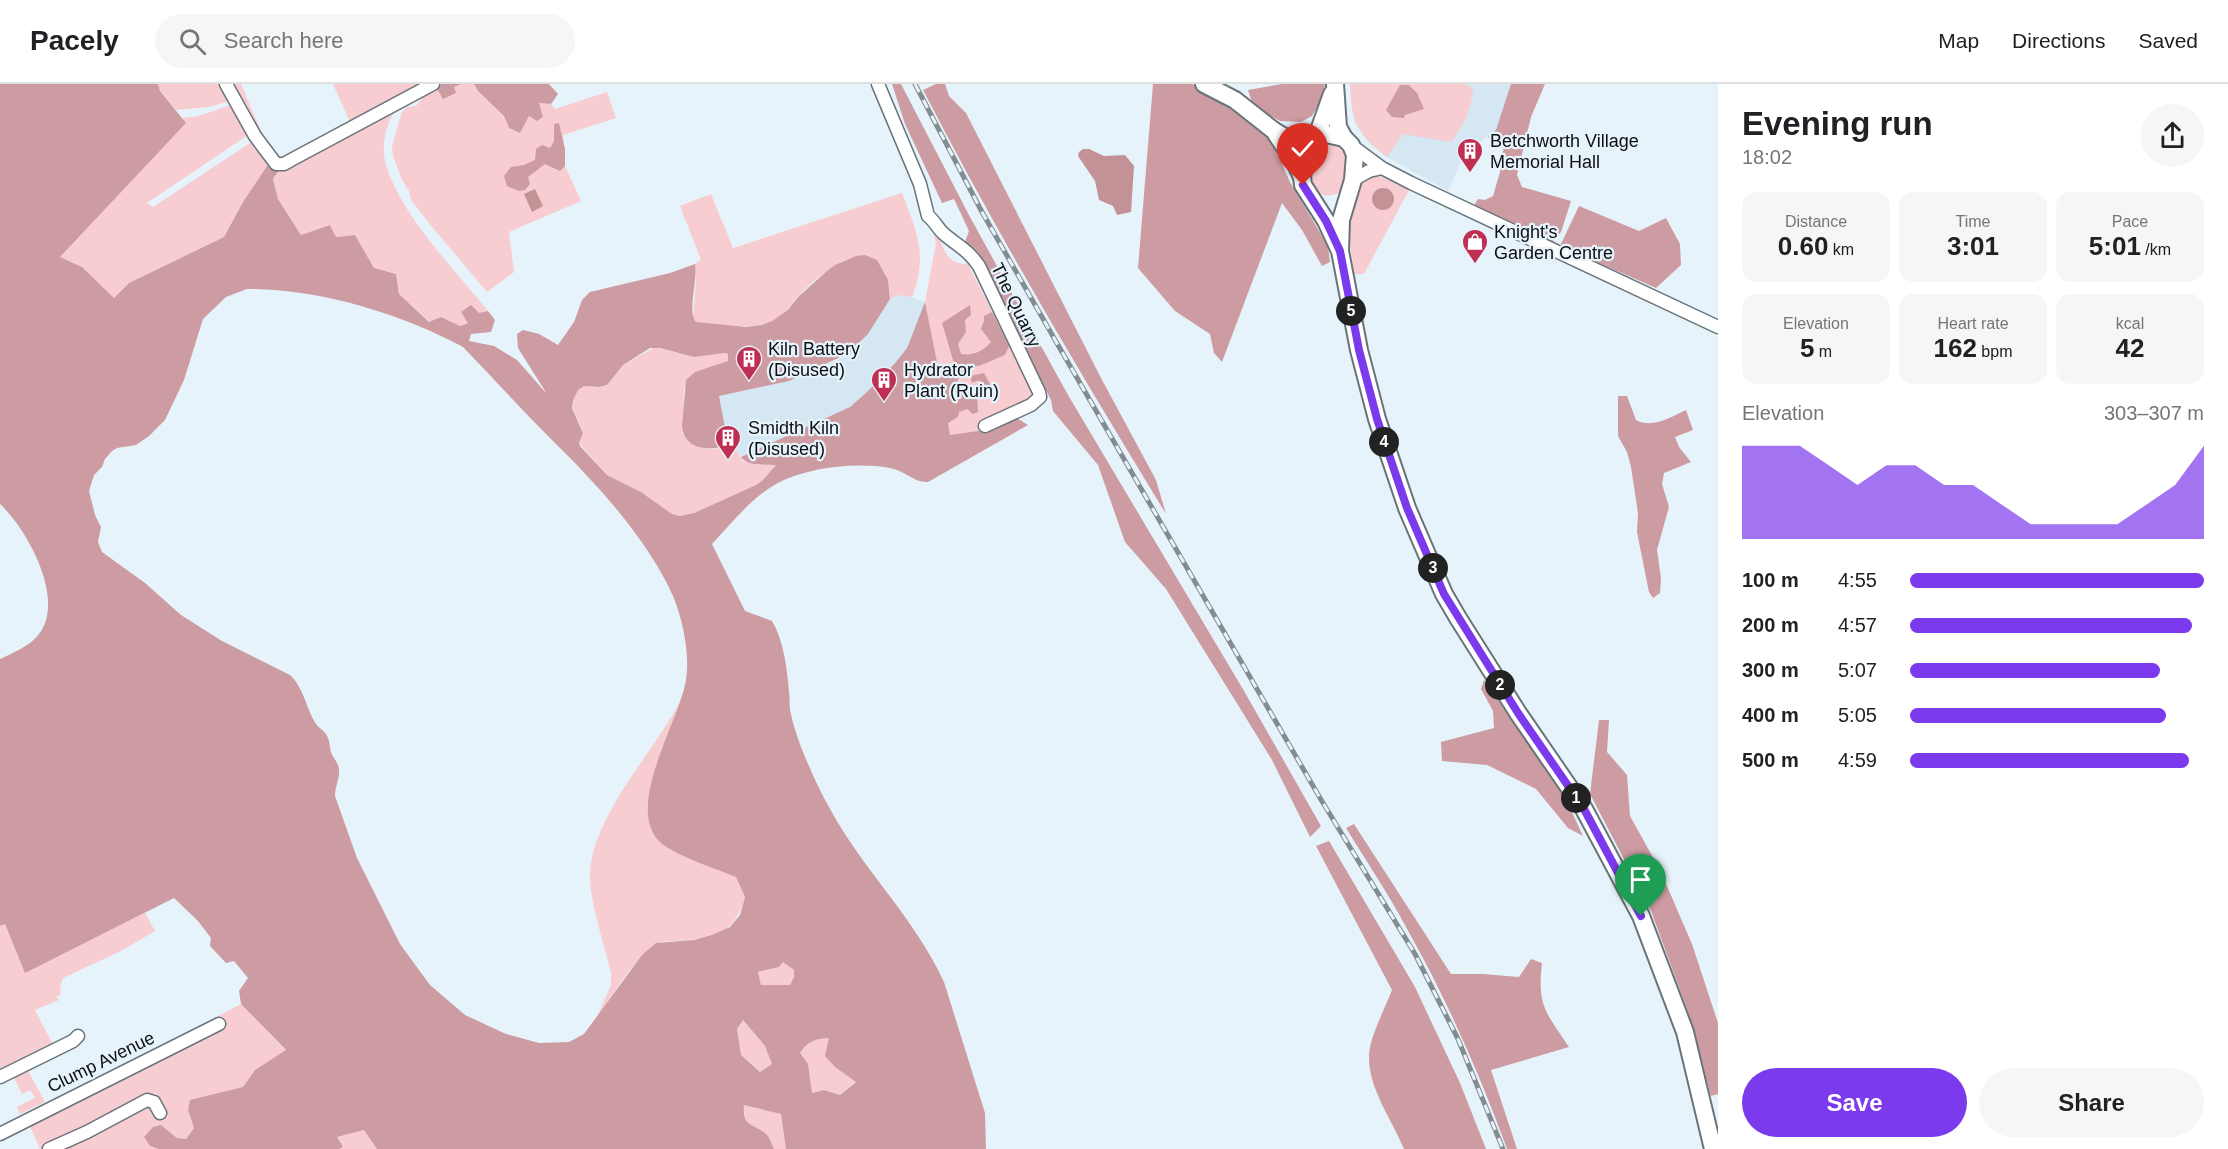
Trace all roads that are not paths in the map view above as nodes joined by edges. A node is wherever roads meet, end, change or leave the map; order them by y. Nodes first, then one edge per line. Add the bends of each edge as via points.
1 (226, 84) edge
2 (433, 84) edge
3 (878, 84) edge
4 (1204, 84) edge
5 (1335, 84) edge
6 (1273, 130) junction
7 (1315, 138) junction
8 (1347, 142) junction
9 (1382, 168) junction
10 (1302, 177) junction
11 (1353, 180) junction
12 (1312, 198) junction
13 (1346, 198) junction
14 (1340, 251) junction
15 (1718, 327) edge
16 (985, 426) dead end
17 (219, 1024) dead end
18 (78, 1036) dead end
19 (0, 1077) edge
20 (160, 1113) dead end
21 (0, 1134) edge
22 (48, 1149) edge
23 (1713, 1149) edge

1 - 2 street via 276,164 284,164
3 - 16 street, The Quarry via 916,174 928,216 979,266 1039,392 1040,397 1031,405
4 - 6 main road via 1235,100
5 - 7 main road
5 - 8 main road via 1338,127
6 - 7 main road via 1289,140
6 - 10 main road
7 - 8 main road via 1326,134
7 - 10 main road via 1306,153
8 - 9 street
8 - 11 main road via 1354,155
9 - 11 street
9 - 15 street
10 - 12 main road
11 - 13 main road
12 - 13 main road via 1336,203
12 - 14 main road
13 - 14 main road
14 - 23 main road via 1374,408 1407,508 1444,594 1584,809 1641,916 1685,1032
17 - 21 street, Clump Avenue
18 - 19 street
20 - 22 street via 154,1102 147,1100

